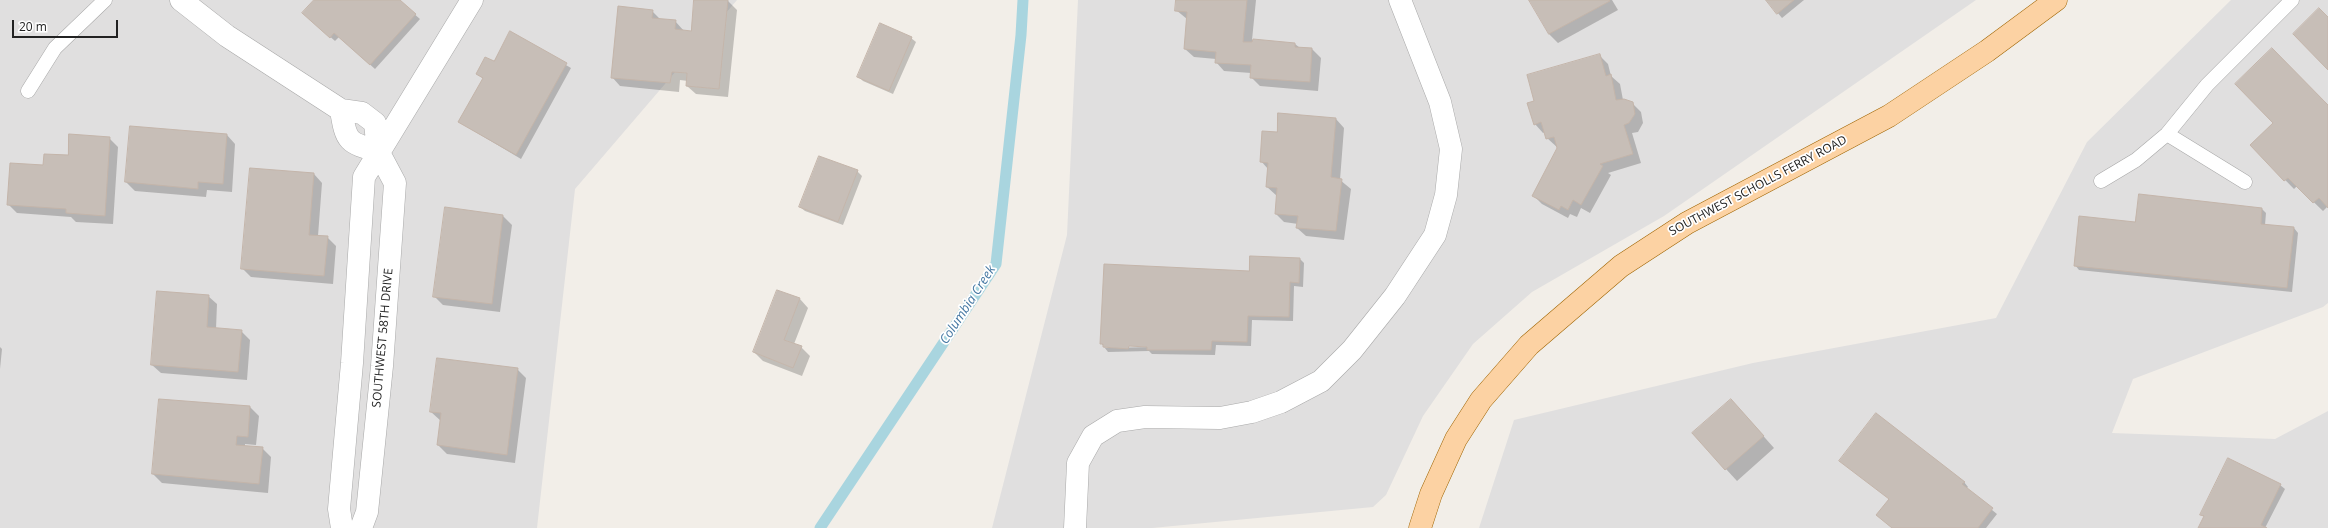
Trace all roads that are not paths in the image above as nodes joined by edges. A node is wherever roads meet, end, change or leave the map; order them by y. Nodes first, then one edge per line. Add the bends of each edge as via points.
1 (105, 0) edge
2 (182, 0) edge
3 (472, 0) edge
4 (1400, 0) edge
5 (2056, 0) edge
6 (2292, 0) edge
7 (28, 91) dead end
8 (2167, 134) junction
9 (378, 150) junction
10 (2101, 181) dead end
11 (2245, 182) dead end
12 (352, 363) junction
13 (382, 366) junction
14 (342, 528) edge
15 (361, 528) edge
16 (1075, 528) edge
17 (1420, 528) edge

1 - 7 lane via 55,48
2 - 9 street, SOUTHWEST 58TH DRIVE via 227,36 341,110 362,114 374,124
3 - 9 street
4 - 16 street via 1440,102 1451,149 1446,195 1435,235 1395,296 1352,350 1321,381 1281,402 1252,412 1220,418 1138,418 1117,421 1093,436 1078,463
5 - 17 main road, SOUTHWEST SCHOLLS FERRY ROAD via 1987,51 1889,116 1687,223 1609,276 1529,345 1481,400 1456,439 1431,494
6 - 8 lane via 2207,85
8 - 10 lane via 2136,160
8 - 11 lane
9 - 12 street via 364,177
9 - 13 street, SOUTHWEST 58TH DRIVE via 395,183
12 - 13 street
12 - 14 street via 339,509
13 - 15 street, SOUTHWEST 58TH DRIVE via 367,512

